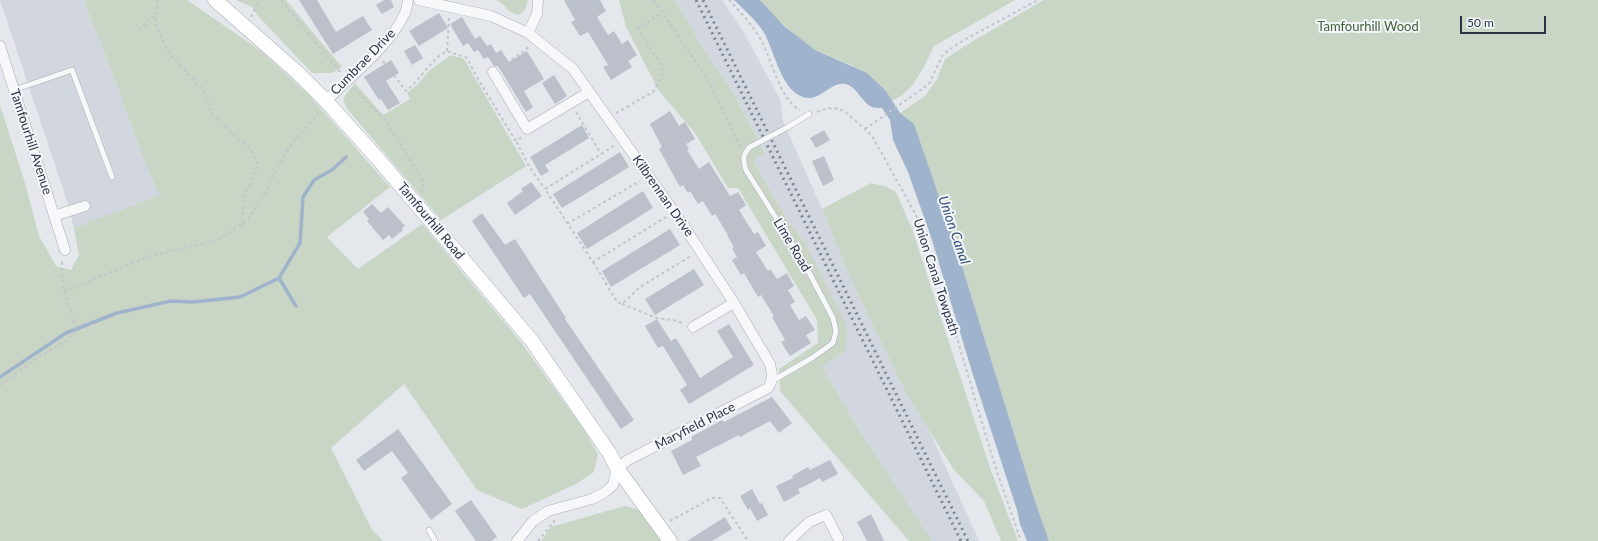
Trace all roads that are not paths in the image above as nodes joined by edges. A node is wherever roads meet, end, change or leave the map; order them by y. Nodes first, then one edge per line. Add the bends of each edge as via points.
1 (215, 0) edge
2 (408, 0) edge
3 (419, 0) edge
4 (538, 0) edge
5 (528, 33) junction
6 (0, 46) edge
7 (493, 72) road end
8 (14, 90) junction
9 (589, 92) junction
10 (326, 101) junction
11 (809, 114) road end
12 (112, 177) dead end
13 (85, 206) dead end
14 (54, 216) junction
15 (65, 250) road end
16 (734, 303) junction
17 (693, 327) dead end
18 (772, 381) junction
19 (617, 468) junction
20 (429, 530) dead end
21 (838, 538) dead end
22 (435, 541) edge
23 (516, 541) edge
24 (670, 541) edge
25 (789, 541) edge

1 - 10 main road, Tamfourhill Road
2 - 10 street, Cumbrae Drive via 405,14 398,25 375,53
3 - 5 street, Kilbrennan Drive via 491,16
4 - 5 street via 537,14
5 - 9 street, Kilbrennan Drive via 573,69
6 - 8 street, Tamfourhill Avenue
7 - 9 street via 527,129
8 - 12 lane via 72,70
8 - 14 street, Tamfourhill Avenue
9 - 16 street, Kilbrennan Drive via 674,212
10 - 19 main road, Tamfourhill Road via 418,204 532,341
11 - 18 lane, Lime Road, bridge via 750,147 744,153 743,160 746,170 803,261 833,318 836,331 833,343
13 - 14 street
14 - 15 street, Tamfourhill Avenue
16 - 17 street
16 - 18 street, Kilbrennan Drive via 770,364
18 - 19 street, Maryfield Place via 768,388 761,392
19 - 23 street via 613,485 605,492 592,499 548,511 533,521
19 - 24 main road, Tamfourhill Road
20 - 22 lane
21 - 25 street via 826,515 809,522

